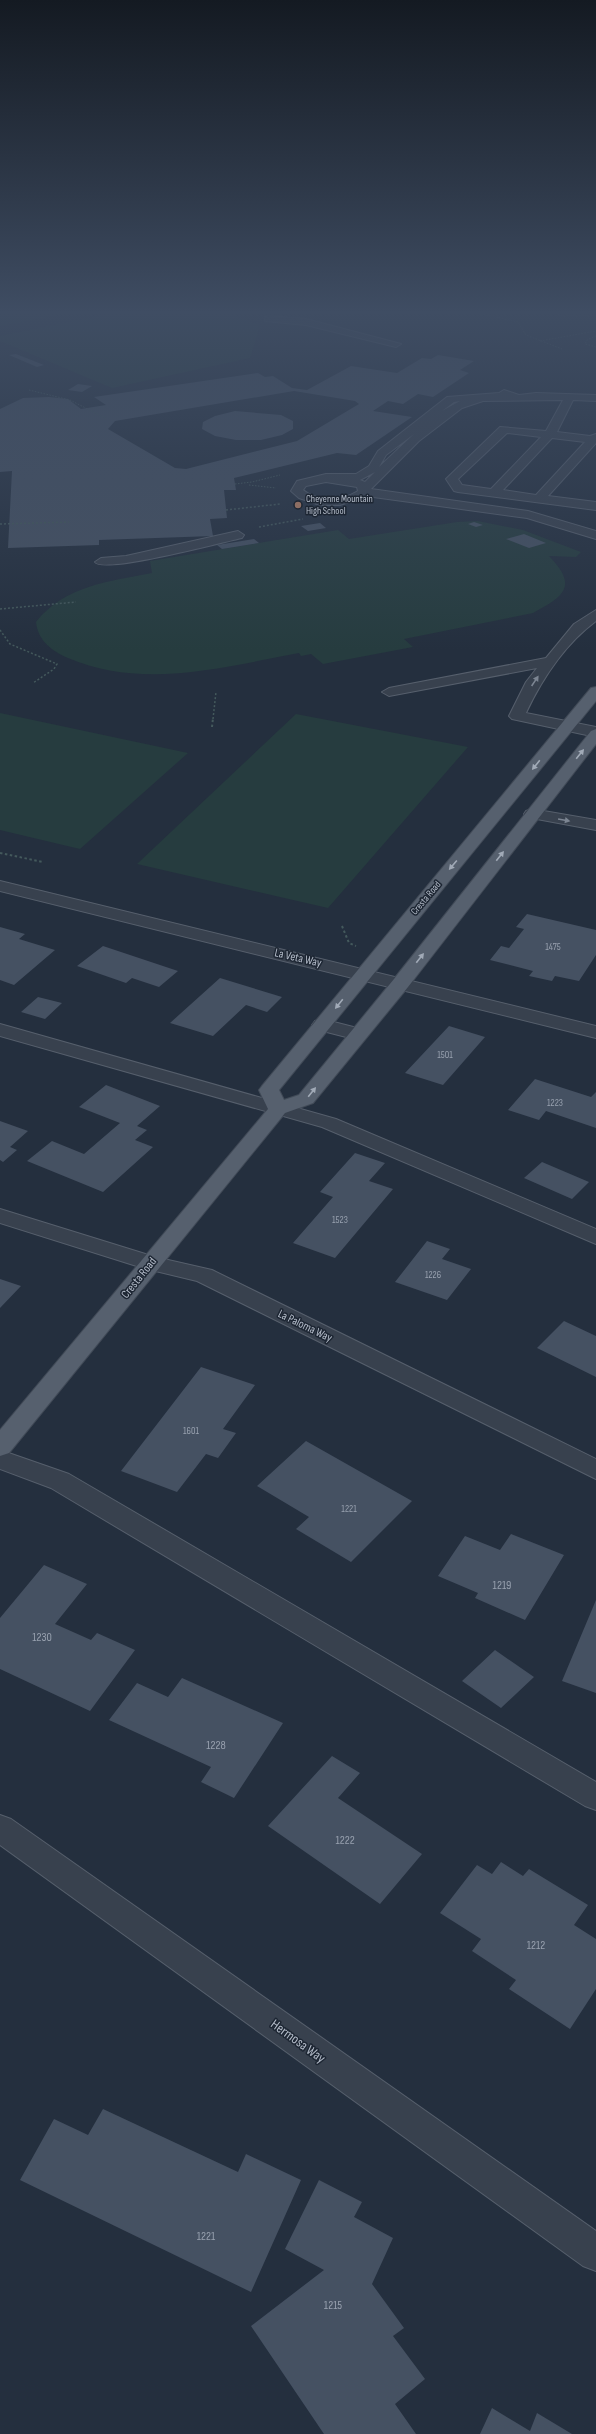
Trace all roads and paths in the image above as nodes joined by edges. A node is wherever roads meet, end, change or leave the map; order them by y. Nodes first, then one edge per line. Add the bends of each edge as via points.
1 (422, 423) edge
2 (435, 423) edge
3 (557, 423) edge
4 (549, 434) junction
5 (594, 439) edge
6 (274, 476) dead end
7 (337, 478) junction
8 (235, 484) dead end
9 (248, 485) junction
10 (258, 486) dead end
11 (364, 490) junction
12 (494, 493) junction
13 (539, 499) junction
14 (286, 503) dead end
15 (596, 506) edge
16 (226, 510) dead end
17 (69, 522) dead end
18 (0, 524) edge
19 (238, 535) dead end
20 (596, 535) edge
21 (101, 562) dead end
22 (76, 602) dead end
23 (0, 608) edge
24 (596, 614) edge
25 (0, 630) edge
26 (551, 661) junction
27 (33, 682) dead end
28 (596, 691) edge
29 (216, 692) dead end
30 (389, 692) dead end
31 (212, 727) dead end
32 (567, 727) junction
33 (596, 733) edge
34 (537, 808) junction
35 (596, 813) edge
36 (596, 825) edge
37 (0, 854) edge
38 (43, 862) dead end
39 (0, 886) edge
40 (342, 926) dead end
41 (358, 946) dead end
42 (363, 974) junction
43 (401, 983) junction
44 (322, 1025) junction
45 (0, 1030) edge
46 (596, 1032) edge
47 (358, 1034) junction
48 (278, 1109) junction
49 (0, 1216) edge
50 (596, 1237) edge
51 (152, 1263) junction
52 (0, 1446) edge
53 (0, 1459) edge
54 (596, 1470) edge
55 (596, 1797) edge
56 (0, 1828) edge
57 (596, 2253) edge

1 - 7 street via 382,453 373,468 359,477
2 - 11 street via 394,457
3 - 4 street
4 - 5 street
4 - 12 street
4 - 12 street via 504,429 452,479 458,488
5 - 13 street
6 - 9 path
7 - 11 street via 356,482
7 - 11 street via 307,481 297,487 296,491 308,498 330,501 352,499
8 - 9 path
9 - 10 path
11 - 20 street via 528,515
12 - 13 street
13 - 15 street
14 - 16 path
17 - 18 path
19 - 21 street via 126,560
22 - 23 path
24 - 26 street via 579,627
25 - 27 path via 13,646 30,654 51,659 57,664 54,669
26 - 30 street
32 -> 26 street via 518,716 533,682
28 - 32 main road, Cresta Road
29 - 31 path
32 - 33 street
32 -> 42 main road, Cresta Road
34 -> 33 main road
34 - 35 street
34 -> 36 street
43 -> 34 main road
37 - 38 path
39 - 42 street, La Veta Way
40 - 41 path via 350,943
42 - 43 street, La Veta Way
42 -> 44 main road, Cresta Road
43 - 46 street, La Veta Way
43 - 47 main road
44 - 47 street
44 - 48 main road, Cresta Road via 269,1090
45 - 48 street
48 -> 47 main road via 306,1099
48 - 50 street via 329,1124
48 - 51 main road, Cresta Road
49 - 51 street, La Paloma Way
51 - 52 main road, Cresta Road
51 - 54 street, La Paloma Way via 204,1276
53 - 55 street via 60,1481
56 - 57 street, Hermosa Way

